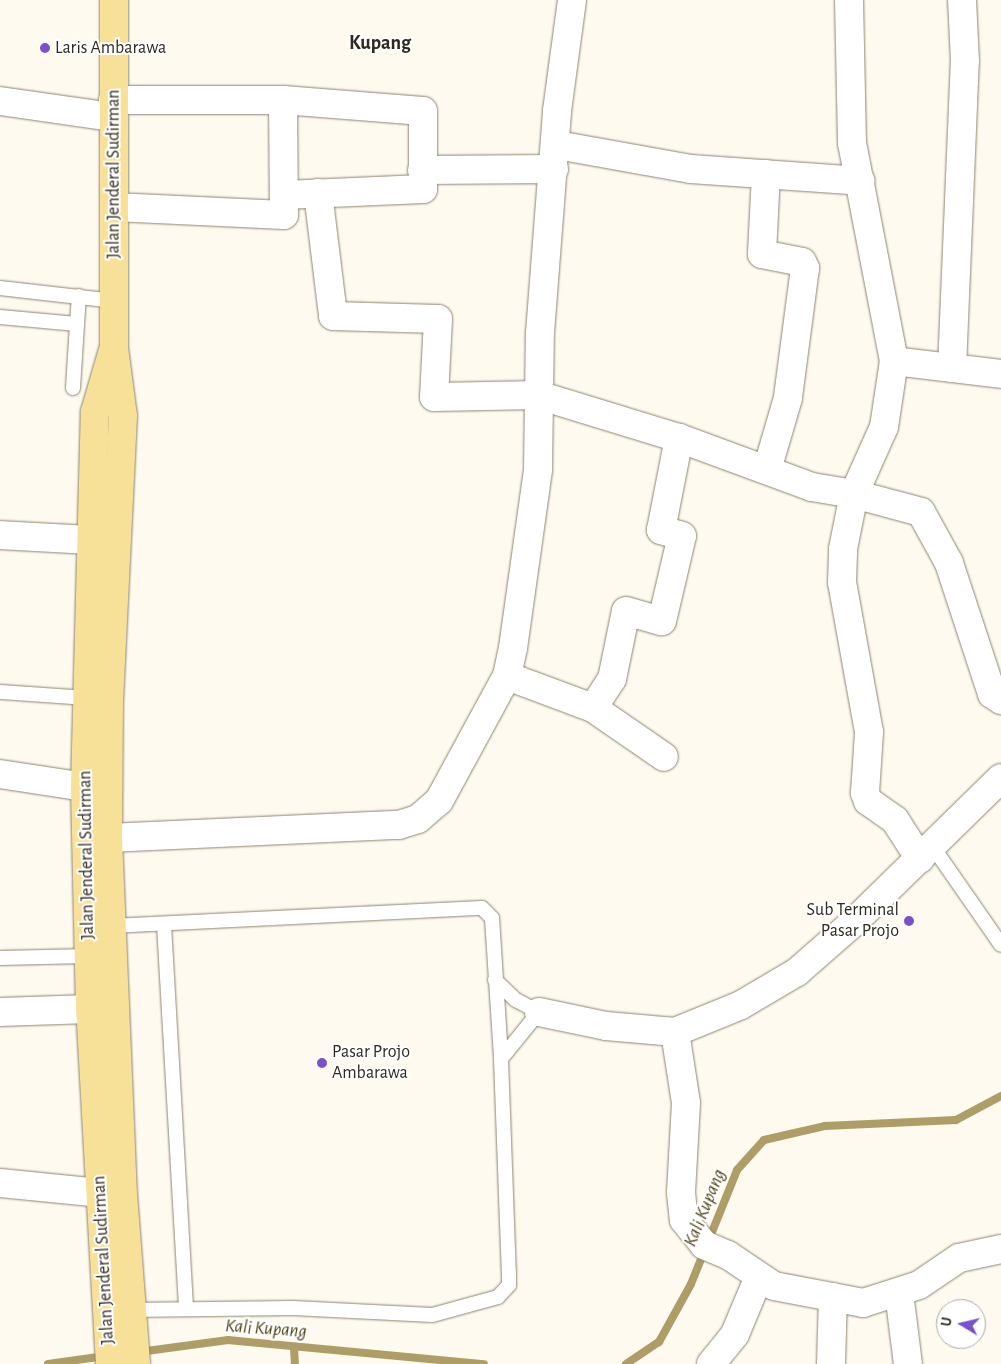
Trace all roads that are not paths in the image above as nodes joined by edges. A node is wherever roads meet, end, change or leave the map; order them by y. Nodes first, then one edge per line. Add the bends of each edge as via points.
1 (114, 0) edge
2 (572, 0) edge
3 (849, 0) edge
4 (962, 0) edge
5 (283, 100) junction
6 (0, 101) edge
7 (113, 108) junction
8 (556, 157) junction
9 (422, 170) junction
10 (766, 174) junction
11 (860, 181) junction
12 (318, 193) junction
13 (284, 196) junction
14 (114, 207) junction
15 (878, 274) junction
16 (0, 288) edge
17 (79, 296) junction
18 (114, 301) junction
19 (0, 317) edge
20 (76, 324) junction
21 (114, 348) junction
22 (894, 361) junction
23 (952, 368) junction
24 (1001, 374) edge
25 (73, 388) dead end
26 (538, 395) junction
27 (679, 438) junction
28 (767, 470) junction
29 (858, 491) junction
30 (0, 535) edge
31 (90, 540) junction
32 (507, 676) junction
33 (0, 692) edge
34 (87, 698) junction
35 (1001, 700) edge
36 (593, 708) junction
37 (664, 757) dead end
38 (0, 774) edge
39 (1001, 778) edge
40 (85, 787) junction
41 (108, 838) junction
42 (926, 853) junction
43 (164, 925) junction
44 (111, 926) junction
45 (1001, 945) edge
46 (89, 956) junction
47 (0, 958) edge
48 (496, 980) junction
49 (90, 1009) junction
50 (0, 1012) edge
51 (539, 1012) junction
52 (675, 1032) junction
53 (502, 1059) junction
54 (0, 1183) edge
55 (101, 1193) junction
56 (1001, 1249) edge
57 (758, 1279) junction
58 (899, 1293) junction
59 (833, 1297) junction
60 (186, 1308) junction
61 (123, 1321) junction
62 (110, 1364) edge
63 (136, 1364) edge
64 (711, 1364) edge
65 (831, 1364) edge
66 (908, 1364) edge

1 - 7 main road, Jalan Jenderal Sudirman
2 - 8 street via 557,112
3 - 11 street via 848,102
4 - 23 street via 965,61
5 - 7 street
5 - 9 street via 423,111
5 - 13 street
6 - 7 street
7 - 14 main road, Jalan Jenderal Sudirman
8 - 9 street
8 - 10 street
8 - 26 street
9 - 12 street via 423,189
10 - 11 street
10 - 28 street via 762,254 802,262 805,268 788,398
11 - 15 street
12 - 13 street
12 - 26 street via 333,316 438,319 434,397
13 - 14 street via 284,214
14 - 18 main road, Jalan Jenderal Sudirman
15 - 22 street
15 - 29 street via 873,286 886,370
16 - 17 lane
17 - 18 lane
17 - 20 lane
18 - 21 main road, Jalan Jenderal Sudirman
19 - 20 lane
20 - 25 lane
21 - 31 main road, Jalan Jenderal Sudirman via 95,412
21 - 41 main road, Jalan Jenderal Sudirman via 123,416 109,699
22 - 23 street
22 - 29 street via 884,427
23 - 24 street
26 - 27 street
26 - 32 street via 538,469
27 - 28 street
27 - 36 street via 661,530 682,536 662,621 626,612 612,679
28 - 29 street via 812,487
29 - 35 street via 921,512 949,563 992,694
29 - 42 street via 842,549 842,582 869,732 865,793 868,801 895,820
30 - 31 street
31 - 34 main road, Jalan Jenderal Sudirman
32 - 36 street
32 - 41 street via 440,801 418,819 400,824
33 - 34 lane
34 - 40 main road, Jalan Jenderal Sudirman
36 - 37 street
38 - 40 street
39 - 42 street
40 - 46 main road, Jalan Jenderal Sudirman
41 - 44 main road, Jalan Jenderal Sudirman
42 - 45 lane
42 - 52 street via 797,972 741,1005
43 - 44 lane
43 - 48 lane via 482,908 492,918
43 - 60 lane
44 - 61 main road, Jalan Jenderal Sudirman
46 - 47 lane
46 - 49 main road, Jalan Jenderal Sudirman
48 - 51 lane via 516,1000
48 - 53 lane
49 - 50 street
49 - 55 main road, Jalan Jenderal Sudirman
51 - 52 street via 606,1026
51 - 53 lane
52 - 57 street via 686,1103 681,1193 684,1220 716,1250
53 - 60 lane via 509,1285 498,1297 432,1315 293,1308
54 - 55 street
55 - 61 main road, Jalan Jenderal Sudirman
56 - 58 street via 959,1258
57 - 59 street
57 - 64 street via 734,1334
58 - 59 street via 863,1303
58 - 66 street
59 - 65 street
60 - 61 lane
61 - 62 main road, Jalan Jenderal Sudirman
61 - 63 main road, Jalan Jenderal Sudirman

